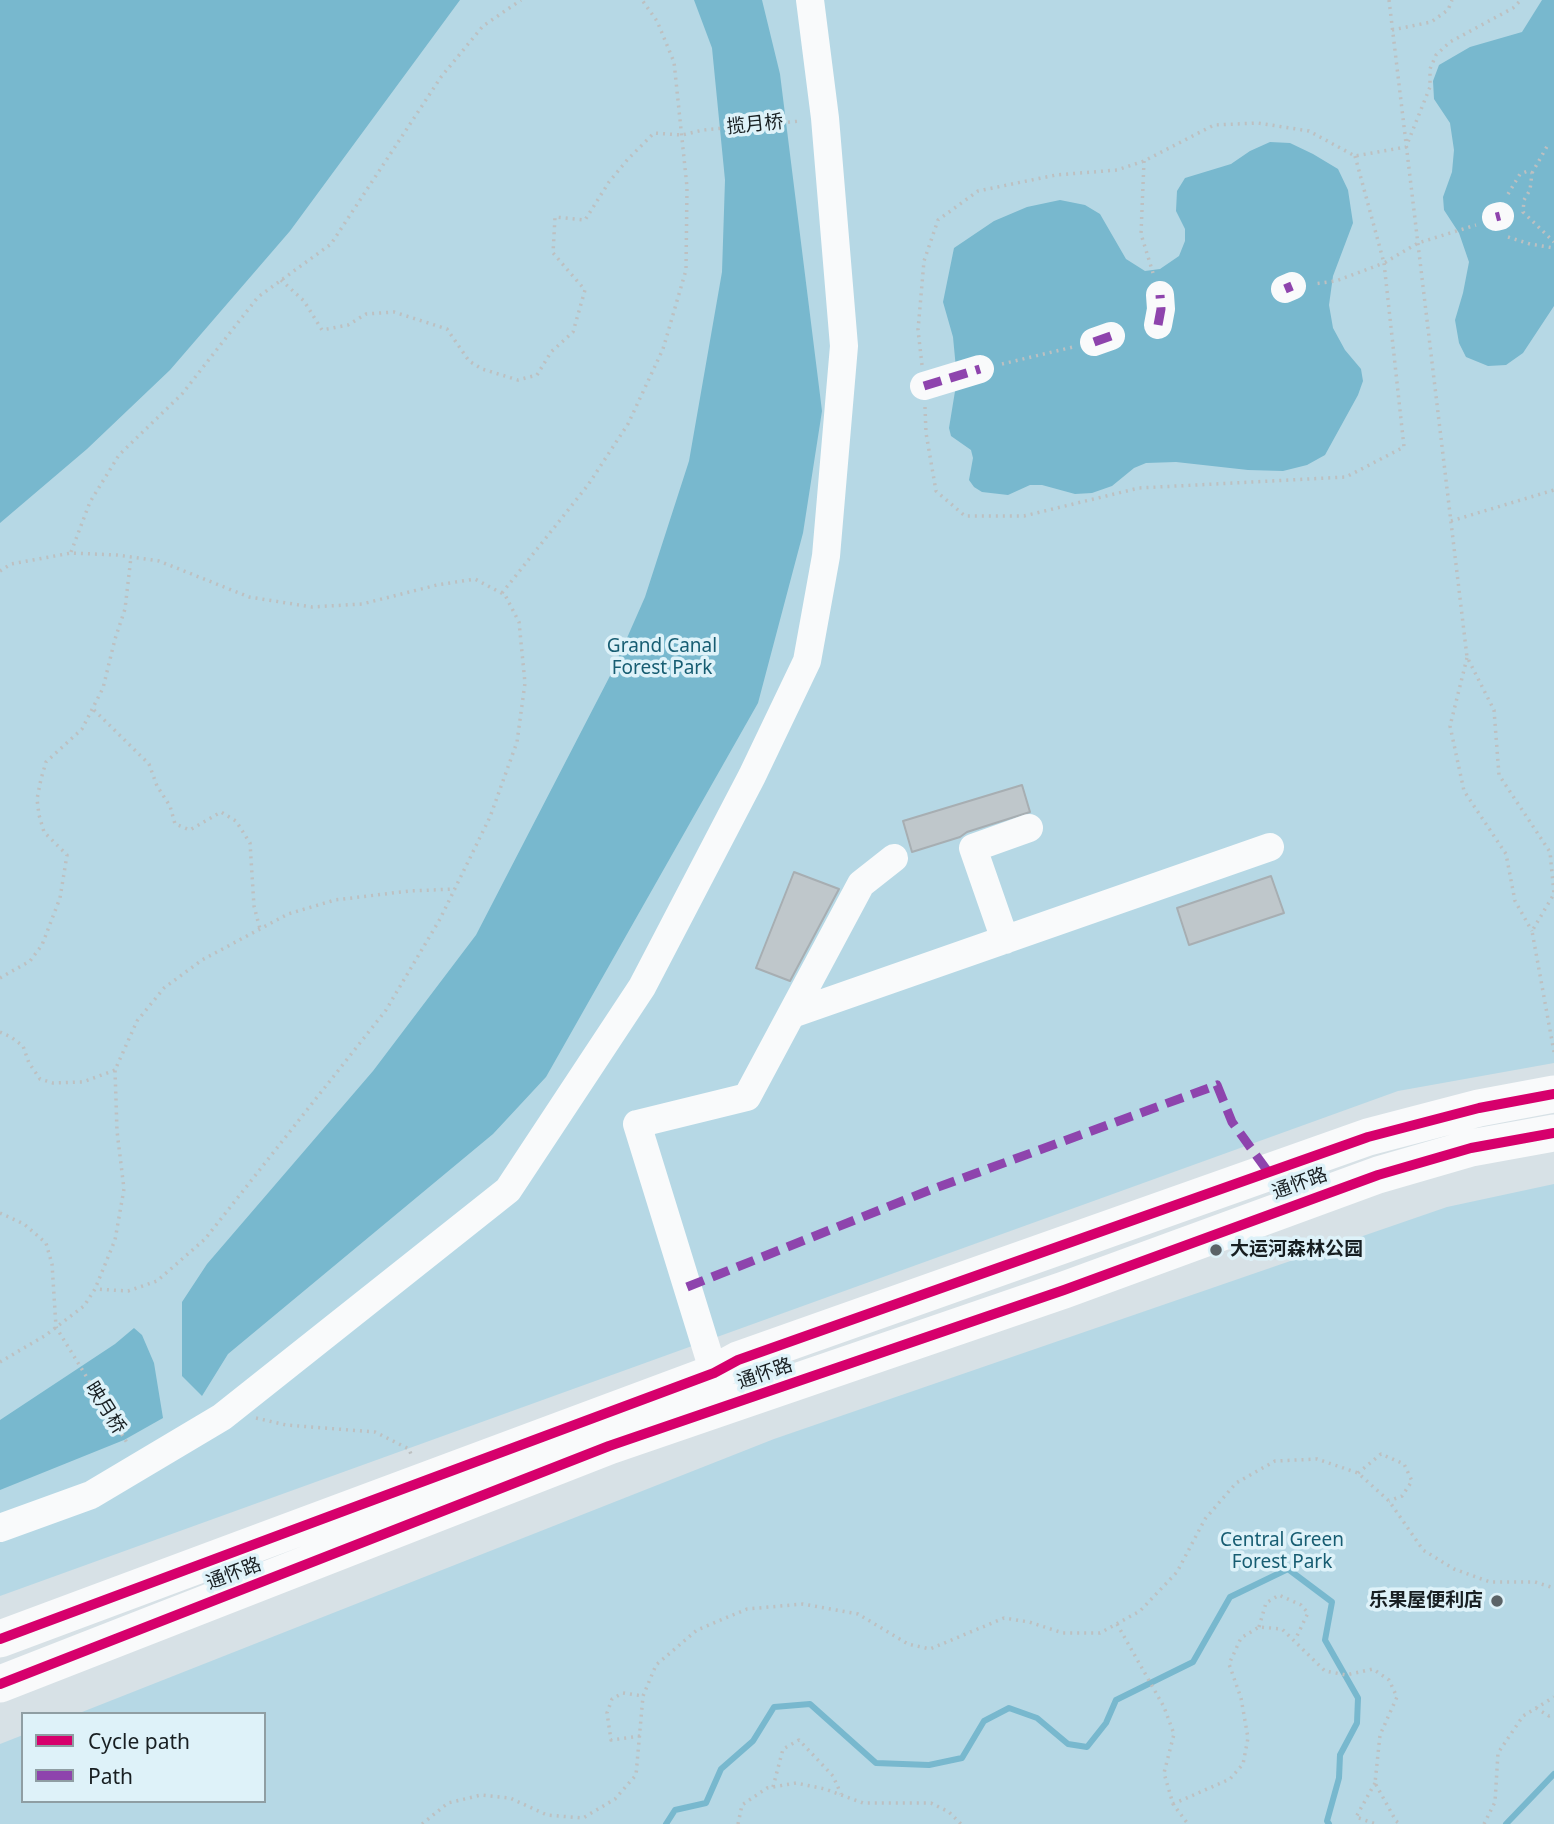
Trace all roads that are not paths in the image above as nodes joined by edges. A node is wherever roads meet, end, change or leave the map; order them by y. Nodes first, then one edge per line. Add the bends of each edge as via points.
1 (810, 0) edge
2 (1160, 295) dead end
3 (1158, 325) dead end
4 (980, 369) road end
5 (935, 382) dead end
6 (1029, 828) dead end
7 (1269, 847) dead end
8 (894, 858) dead end
9 (1005, 940) junction
10 (792, 1014) junction
11 (1554, 1094) edge
12 (1554, 1133) edge
13 (714, 1373) junction
14 (0, 1528) edge
15 (0, 1639) edge
16 (0, 1684) edge

1 - 14 street via 844,346 826,556 807,661 642,987 508,1190 222,1417 92,1495
2 - 3 street
4 - 5 street
6 - 9 street via 973,848
7 - 9 street
8 - 10 street via 861,884
9 - 10 street
10 - 13 street via 747,1097 637,1124
11 - 13 main road, 通怀路 via 1377,1134 738,1360
12 - 16 main road, 通怀路 via 1471,1148 1378,1175 1065,1290 609,1446
13 - 15 main road, 通怀路

